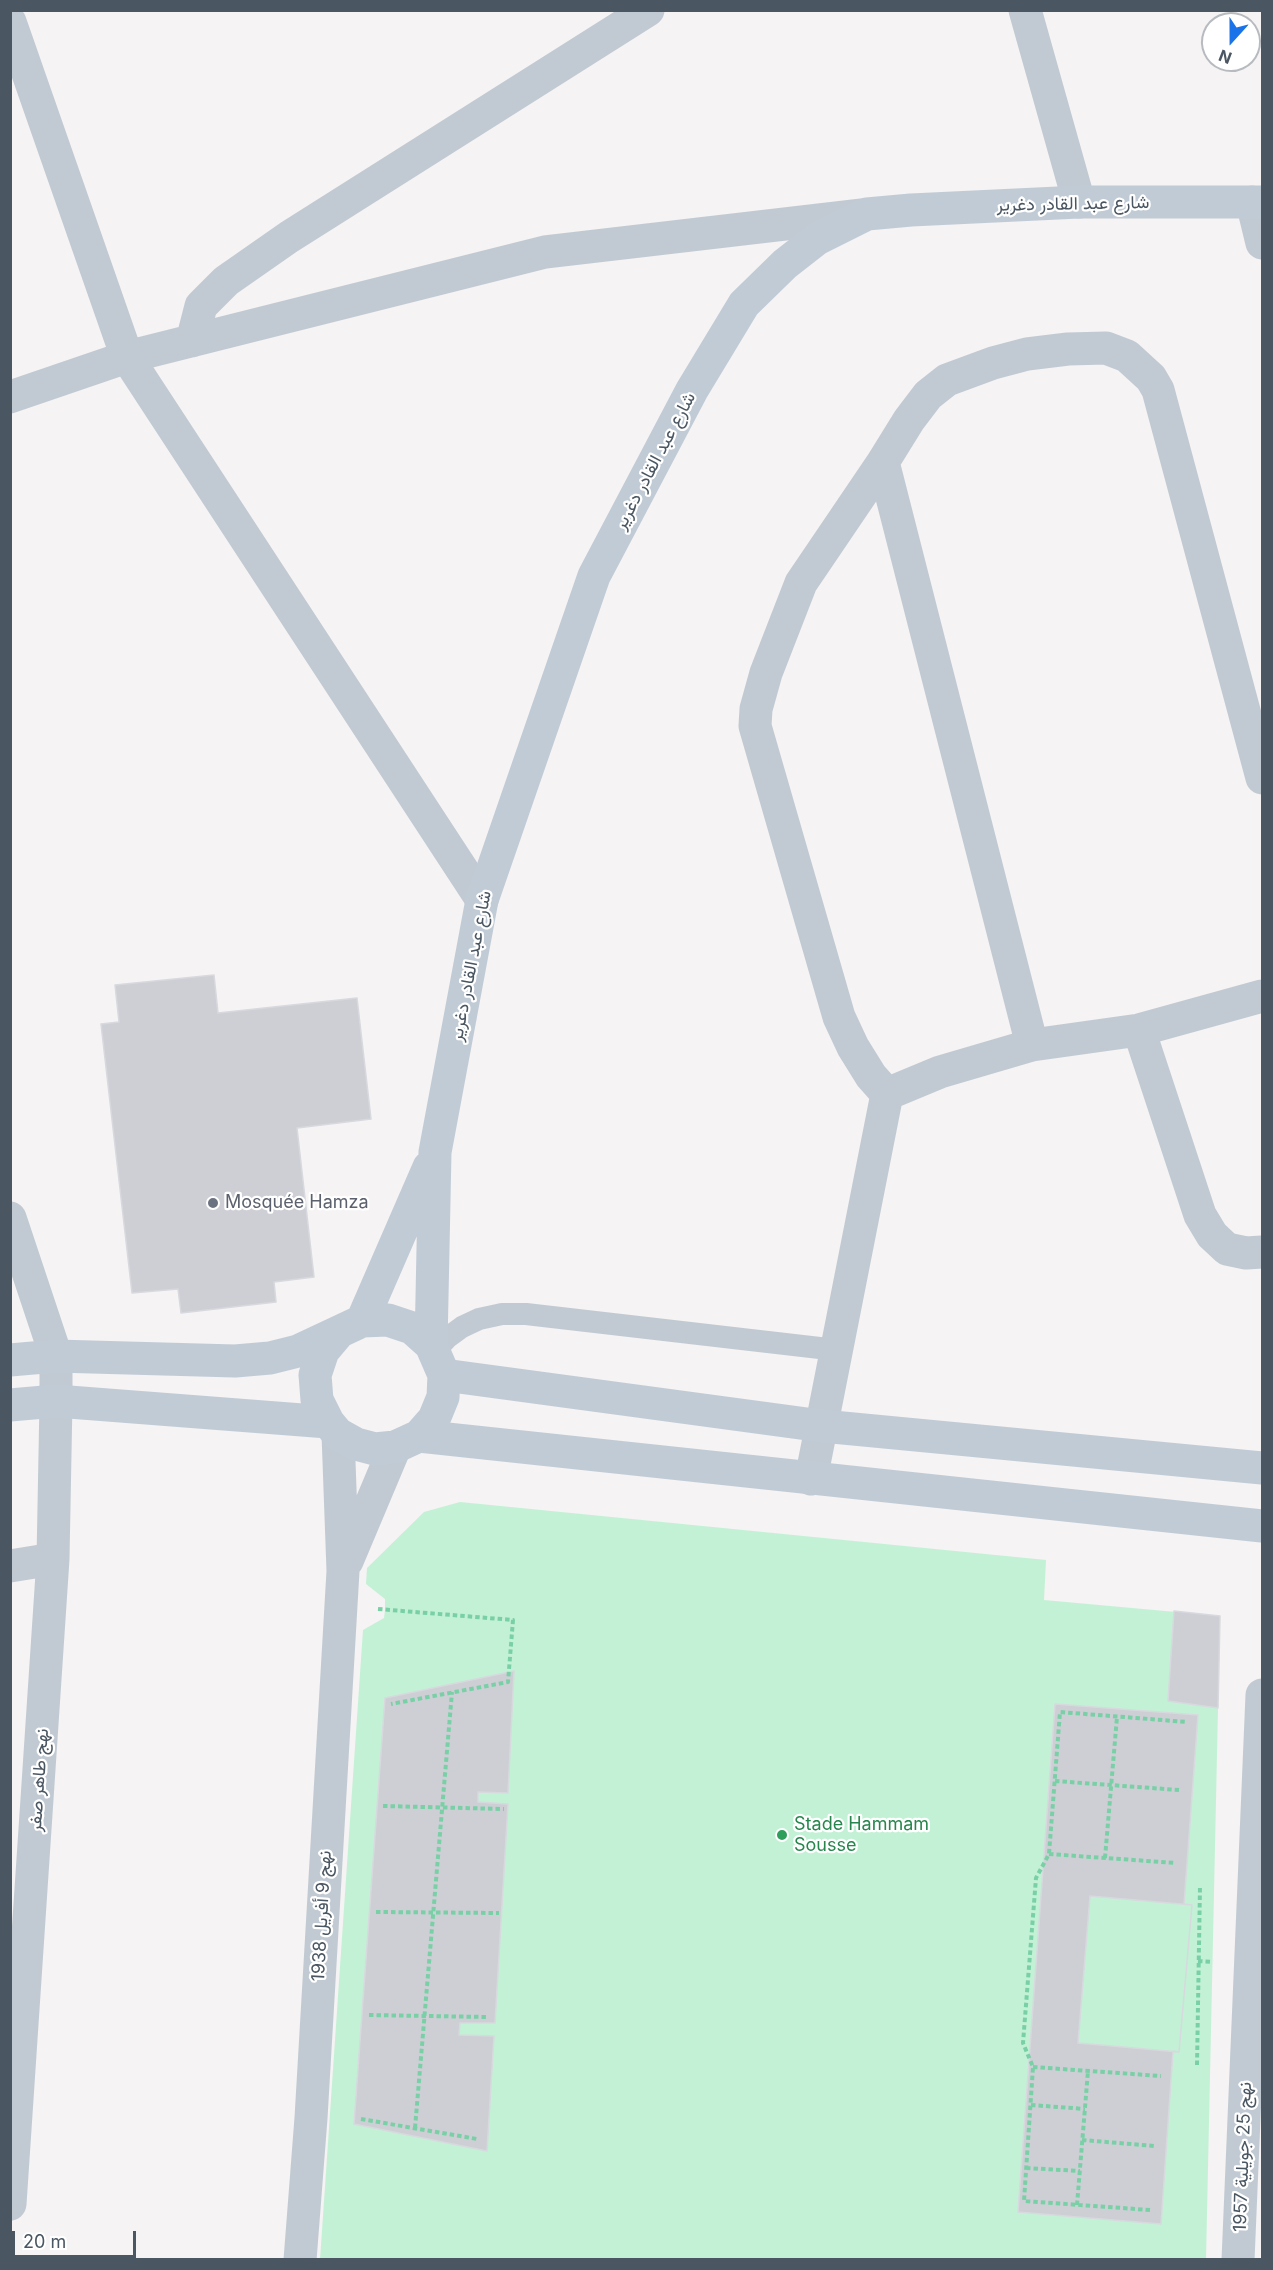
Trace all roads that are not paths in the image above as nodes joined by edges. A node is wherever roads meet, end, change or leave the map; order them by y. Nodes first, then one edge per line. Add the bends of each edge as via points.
1 (648, 10) edge
2 (1025, 10) edge
3 (10, 22) edge
4 (1079, 202) junction
5 (1257, 202) edge
6 (867, 214) junction
7 (1263, 243) edge
8 (192, 341) junction
9 (127, 357) junction
10 (10, 397) edge
11 (883, 462) junction
12 (1263, 778) edge
13 (482, 900) junction
14 (1263, 996) edge
15 (1139, 1030) junction
16 (1032, 1045) junction
17 (887, 1094) junction
18 (435, 1152) junction
19 (10, 1218) edge
20 (1263, 1252) edge
21 (351, 1327) junction
22 (837, 1350) junction
23 (56, 1356) junction
24 (436, 1357) junction
25 (10, 1360) edge
26 (56, 1401) junction
27 (10, 1405) edge
28 (822, 1426) junction
29 (333, 1428) junction
30 (407, 1441) junction
31 (1263, 1468) edge
32 (811, 1479) junction
33 (1263, 1526) edge
34 (53, 1559) junction
35 (10, 1566) edge
36 (343, 1571) junction
37 (1263, 1695) edge
38 (18, 1995) edge
39 (10, 2204) edge
40 (300, 2259) edge
41 (1238, 2259) edge

1 - 8 street via 226,281 201,306
2 - 4 street
3 - 9 street
4 - 5 main road, شارع عبد القادر دغرير
4 - 6 main road, شارع عبد القادر دغرير
5 - 7 street
6 - 8 street via 545,252
6 - 13 main road, شارع عبد القادر دغرير via 817,239 784,264 744,304 692,390 594,576
8 - 9 street
9 - 10 street
9 - 13 street
11 - 12 street via 928,395 948,380 1027,354 1106,348 1127,356 1158,390
11 - 16 street
11 - 17 street via 801,583 766,673 754,726 839,1017 871,1076
13 - 18 main road, شارع عبد القادر دغرير
14 - 15 street
15 - 16 street
15 - 20 street via 1200,1215 1212,1235 1227,1248
16 - 17 street via 940,1072
17 - 22 street
18 - 21 main road, شارع عبد القادر دغرير
18 - 24 main road, شارع عبد القادر دغرير
19 - 23 street, نهج طاهر صفر
21 - 23 main road via 298,1351 258,1359
21 - 24 main road via 388,1320 412,1328
21 - 29 main road via 323,1351 315,1376 317,1400
22 - 24 lane via 502,1314 462,1327 447,1338
22 - 28 street
23 - 25 main road
23 - 26 street, نهج طاهر صفر
24 - 28 main road
24 - 30 main road via 443,1397 434,1419
26 - 27 main road
26 - 29 main road
26 - 34 street, نهج طاهر صفر
28 - 31 main road
28 - 32 street
29 - 30 main road via 356,1444 375,1449
29 - 36 street
30 - 32 main road
30 - 36 street
32 - 33 main road
34 - 35 street
34 - 38 street, نهج طاهر صفر
36 - 40 street, نهج 9 أفريل 1938
37 - 41 street, نهج 25 جويلية 1957
38 - 39 street, نهج طاهر صفر

